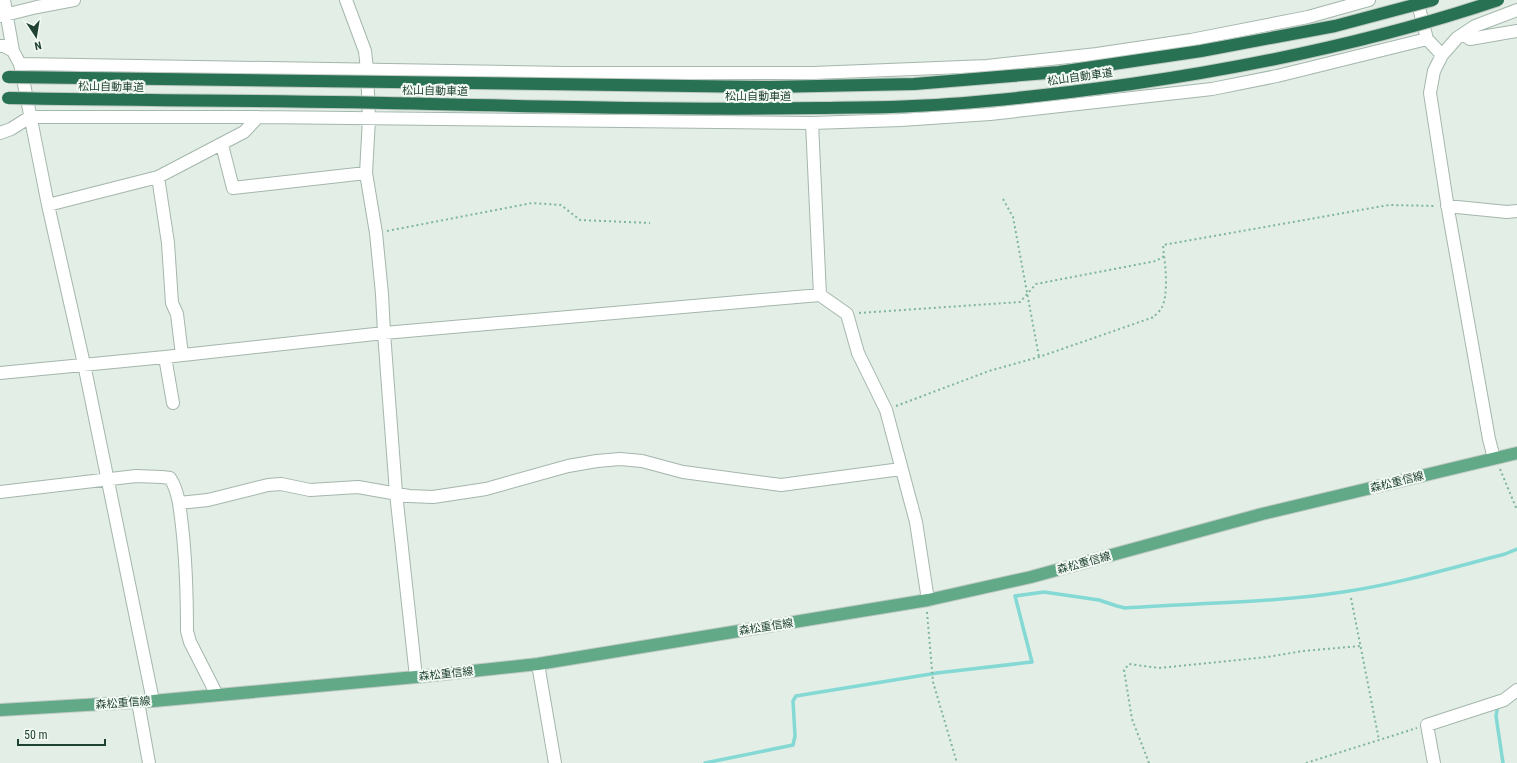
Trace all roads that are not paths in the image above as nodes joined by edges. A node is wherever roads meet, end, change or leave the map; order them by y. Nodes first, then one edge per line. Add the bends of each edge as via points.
1 (4, 0) edge
2 (74, 0) edge
3 (346, 0) edge
4 (1369, 0) edge
5 (1417, 0) edge
6 (1433, 0) edge
7 (1498, 0) edge
8 (1517, 10) edge
9 (4, 15) edge
10 (1517, 31) edge
11 (1463, 34) junction
12 (1427, 39) junction
13 (0, 46) edge
14 (14, 51) junction
15 (1442, 55) junction
16 (20, 64) junction
17 (367, 69) junction
18 (8, 77) dead end
19 (8, 98) dead end
20 (30, 117) junction
21 (258, 117) junction
22 (369, 119) junction
23 (812, 123) junction
24 (0, 134) edge
25 (222, 145) junction
26 (366, 173) junction
27 (158, 177) junction
28 (48, 204) junction
29 (1447, 206) junction
30 (1517, 211) edge
31 (820, 295) junction
32 (384, 333) junction
33 (182, 355) junction
34 (165, 357) junction
35 (84, 364) junction
36 (0, 373) edge
37 (173, 403) dead end
38 (1517, 453) edge
39 (1494, 458) junction
40 (901, 469) junction
41 (107, 480) junction
42 (0, 492) edge
43 (396, 493) junction
44 (179, 503) junction
45 (928, 600) junction
46 (538, 664) junction
47 (416, 677) junction
48 (1517, 690) edge
49 (217, 695) junction
50 (153, 701) junction
51 (138, 702) junction
52 (0, 710) edge
53 (149, 763) edge
54 (556, 763) edge
55 (1434, 763) edge

1 - 9 street
2 - 9 street
3 - 17 street via 365,51
4 - 17 street via 1308,17 1191,40 1097,54 987,66 814,73 565,73
5 - 12 street
6 - 18 highway, 松山自動車道, bridge via 1335,26 1201,51 1059,72 914,84 769,87
7 - 19 highway, 松山自動車道, bridge via 1444,18 1340,45 1206,73 1060,94 914,106 624,109 332,101
8 - 11 street via 1475,26
9 - 14 street
10 - 11 street via 1470,39
11 - 15 street
12 - 15 street
12 - 23 street via 1277,76 1212,89 990,114
13 - 14 street
14 - 16 street
15 - 29 street via 1434,71 1430,93
16 - 17 street
16 - 20 street
17 - 22 street
20 - 21 street
20 - 24 street
20 - 28 street
21 - 22 street
21 - 25 street via 244,132
22 - 23 street
22 - 26 street
23 - 31 street
25 - 26 street via 234,188
25 - 27 street
26 - 32 street via 376,233
27 - 28 street
27 - 33 street via 168,243 172,302 177,314
28 - 35 street
29 - 30 street
29 - 39 street
31 - 32 street
31 - 40 street via 847,314 858,353 886,410
32 - 33 street
32 - 43 street
33 - 34 street
34 - 35 street
34 - 37 street
35 - 36 street
35 - 41 street
38 - 39 main road, 森松重信線
39 - 45 main road, 森松重信線 via 1262,514 1032,577
40 - 43 street via 781,485 683,472 642,461 620,459 568,466 486,489 433,497
40 - 45 street via 916,522
41 - 42 street
41 - 44 street via 136,476 170,478
41 - 50 street
43 - 44 street via 358,487 310,490 281,484 208,500
43 - 47 street
44 - 49 street via 186,558 187,631
45 - 46 main road, 森松重信線
46 - 47 main road, 森松重信線
46 - 54 street
47 - 49 main road, 森松重信線
48 - 55 street via 1504,700 1427,725
49 - 50 main road, 森松重信線
50 - 51 main road, 森松重信線
51 - 52 main road, 森松重信線
51 - 53 street

